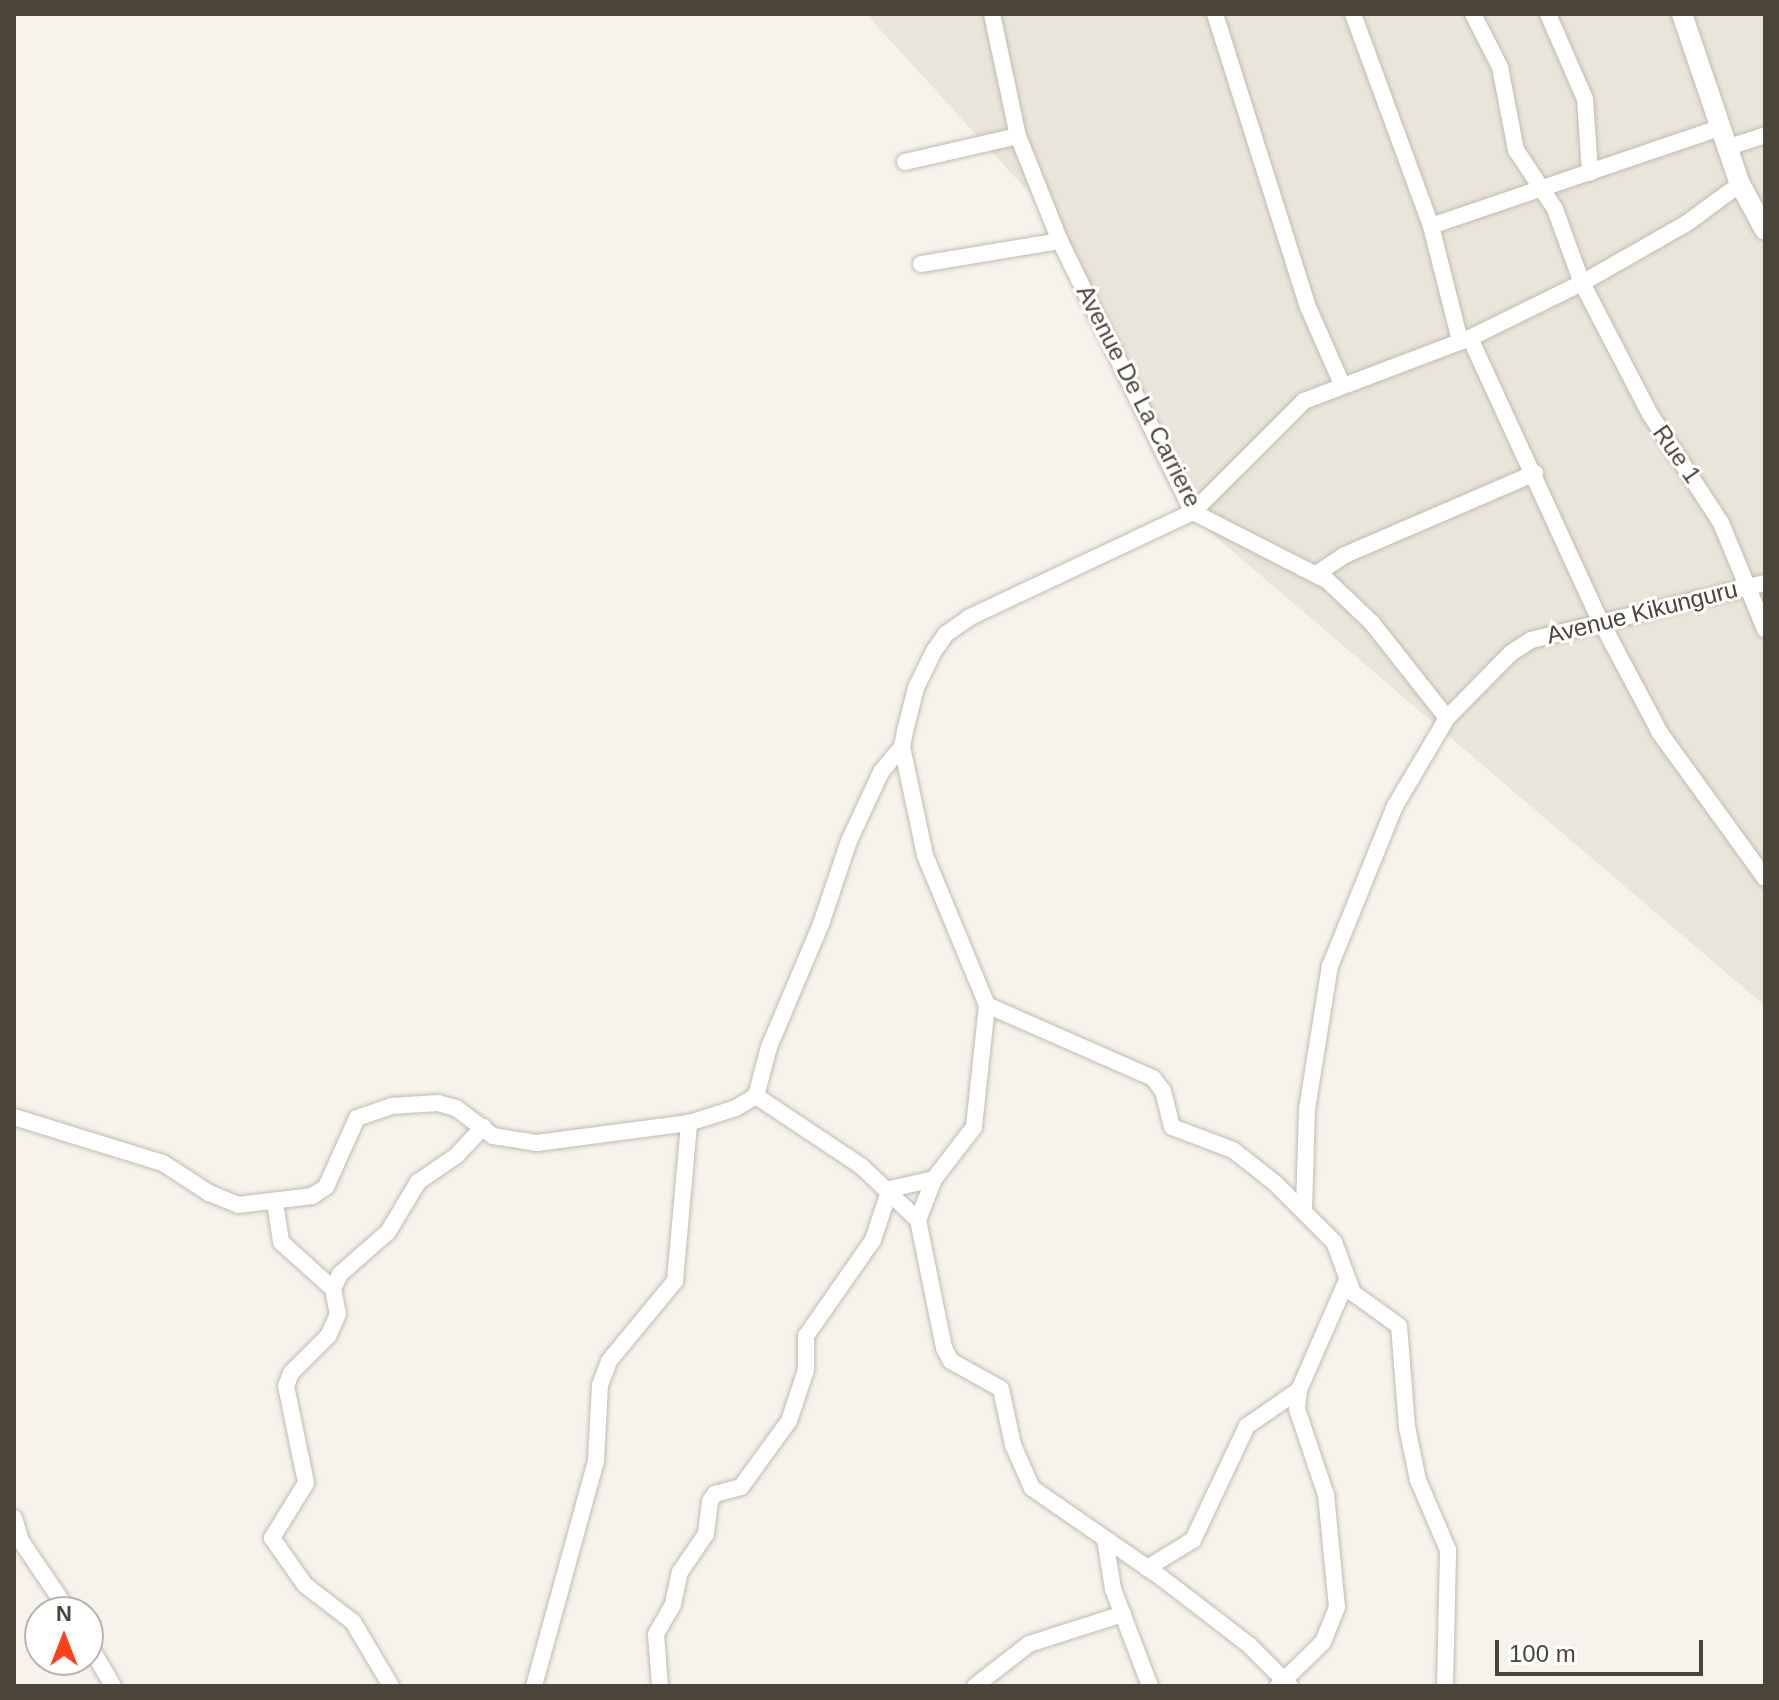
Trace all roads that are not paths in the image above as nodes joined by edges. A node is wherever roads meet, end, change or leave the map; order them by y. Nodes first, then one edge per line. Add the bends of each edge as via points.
1 (992, 14) edge
2 (1215, 14) edge
3 (1353, 14) edge
4 (1473, 14) edge
5 (1548, 14) edge
6 (1682, 14) edge
7 (1722, 127) junction
8 (1765, 135) edge
9 (1018, 136) junction
10 (1729, 147) junction
11 (905, 162) dead end
12 (1590, 173) junction
13 (1740, 184) junction
14 (1542, 189) junction
15 (1431, 226) junction
16 (1765, 230) edge
17 (1060, 241) junction
18 (921, 264) dead end
19 (1582, 283) junction
20 (1465, 339) junction
21 (1342, 384) junction
22 (1535, 473) junction
23 (1193, 512) junction
24 (1318, 573) junction
25 (1765, 583) edge
26 (1747, 586) junction
27 (1600, 620) junction
28 (1765, 629) edge
29 (1447, 718) junction
30 (902, 747) junction
31 (1765, 878) edge
32 (987, 1005) junction
33 (756, 1096) junction
34 (14, 1117) edge
35 (689, 1123) junction
36 (483, 1127) junction
37 (934, 1179) junction
38 (890, 1189) junction
39 (275, 1203) junction
40 (1304, 1210) junction
41 (918, 1220) junction
42 (1347, 1280) junction
43 (333, 1289) junction
44 (1299, 1390) junction
45 (14, 1518) edge
46 (1105, 1539) junction
47 (1147, 1568) junction
48 (58, 1596) edge
49 (1123, 1614) junction
50 (1284, 1684) edge
51 (391, 1686) edge
52 (534, 1686) edge
53 (660, 1686) edge
54 (975, 1686) edge
55 (1150, 1686) edge
56 (1445, 1686) edge

1 - 9 street, Avenue De La Carriere
2 - 21 street via 1308,307
3 - 15 street
4 - 14 street, Rue 1 via 1500,67 1512,109 1512,142
5 - 12 street via 1585,99
6 - 7 street via 1695,66
7 - 10 street
7 - 12 street
8 - 10 street
9 - 11 street
9 - 17 street, Avenue De La Carriere
10 - 13 street
12 - 14 street
13 - 16 street
13 - 19 street via 1687,223
14 - 15 street
14 - 19 street, Rue 1
15 - 20 street
17 - 18 street
17 - 23 street, Avenue De La Carriere
19 - 20 street
19 - 26 street, Rue 1 via 1650,414 1721,523
20 - 21 street
20 - 22 street
21 - 23 street via 1283,417
22 - 24 street via 1345,555
22 - 27 street
23 - 24 street, Avenue De La Carriere
23 - 30 street via 1015,595 946,634 916,688
24 - 29 street, Avenue De La Carriere via 1372,623
25 - 26 street, Avenue Kikunguru
26 - 27 street, Avenue Kikunguru
26 - 28 street, Rue 1
27 - 29 street, Avenue Kikunguru via 1521,646
27 - 31 street via 1660,733
29 - 40 street, Avenue Kikunguru via 1395,806 1330,966 1307,1109
30 - 32 street via 925,855
30 - 33 street via 881,772 849,841 769,1047
32 - 37 street via 981,1105 974,1127
32 - 40 street via 1153,1078 1163,1091 1172,1127 1233,1150
33 - 35 street
33 - 38 street
34 - 39 street via 163,1163 231,1203
35 - 36 street via 537,1143 512,1143
35 - 52 street via 675,1281 609,1361 600,1385 596,1461
36 - 39 street via 456,1108 438,1103 372,1110 350,1129 326,1187 312,1196
36 - 43 street via 456,1156 418,1182 388,1232 340,1274
37 - 38 street
37 - 41 street
38 - 41 street
38 - 53 street via 873,1240 806,1336 806,1370 789,1421 741,1487 715,1494 710,1501 706,1534 680,1572 673,1604 656,1634
39 - 43 street via 281,1242
40 - 42 street via 1334,1242
41 - 46 street via 939,1334 951,1361 1001,1389 1013,1445 1032,1488
42 - 44 street
42 - 56 street via 1353,1293 1399,1326 1407,1427 1418,1480 1448,1550
43 - 51 street via 338,1314 328,1336 291,1373 286,1386 306,1483 272,1538 305,1585 353,1622
44 - 47 street via 1247,1426 1193,1540
44 - 50 street via 1301,1433 1326,1495 1337,1607 1323,1642
45 - 48 street via 21,1541
46 - 47 street
46 - 49 street
47 - 50 street via 1249,1645
49 - 54 street via 1029,1644
49 - 55 street

